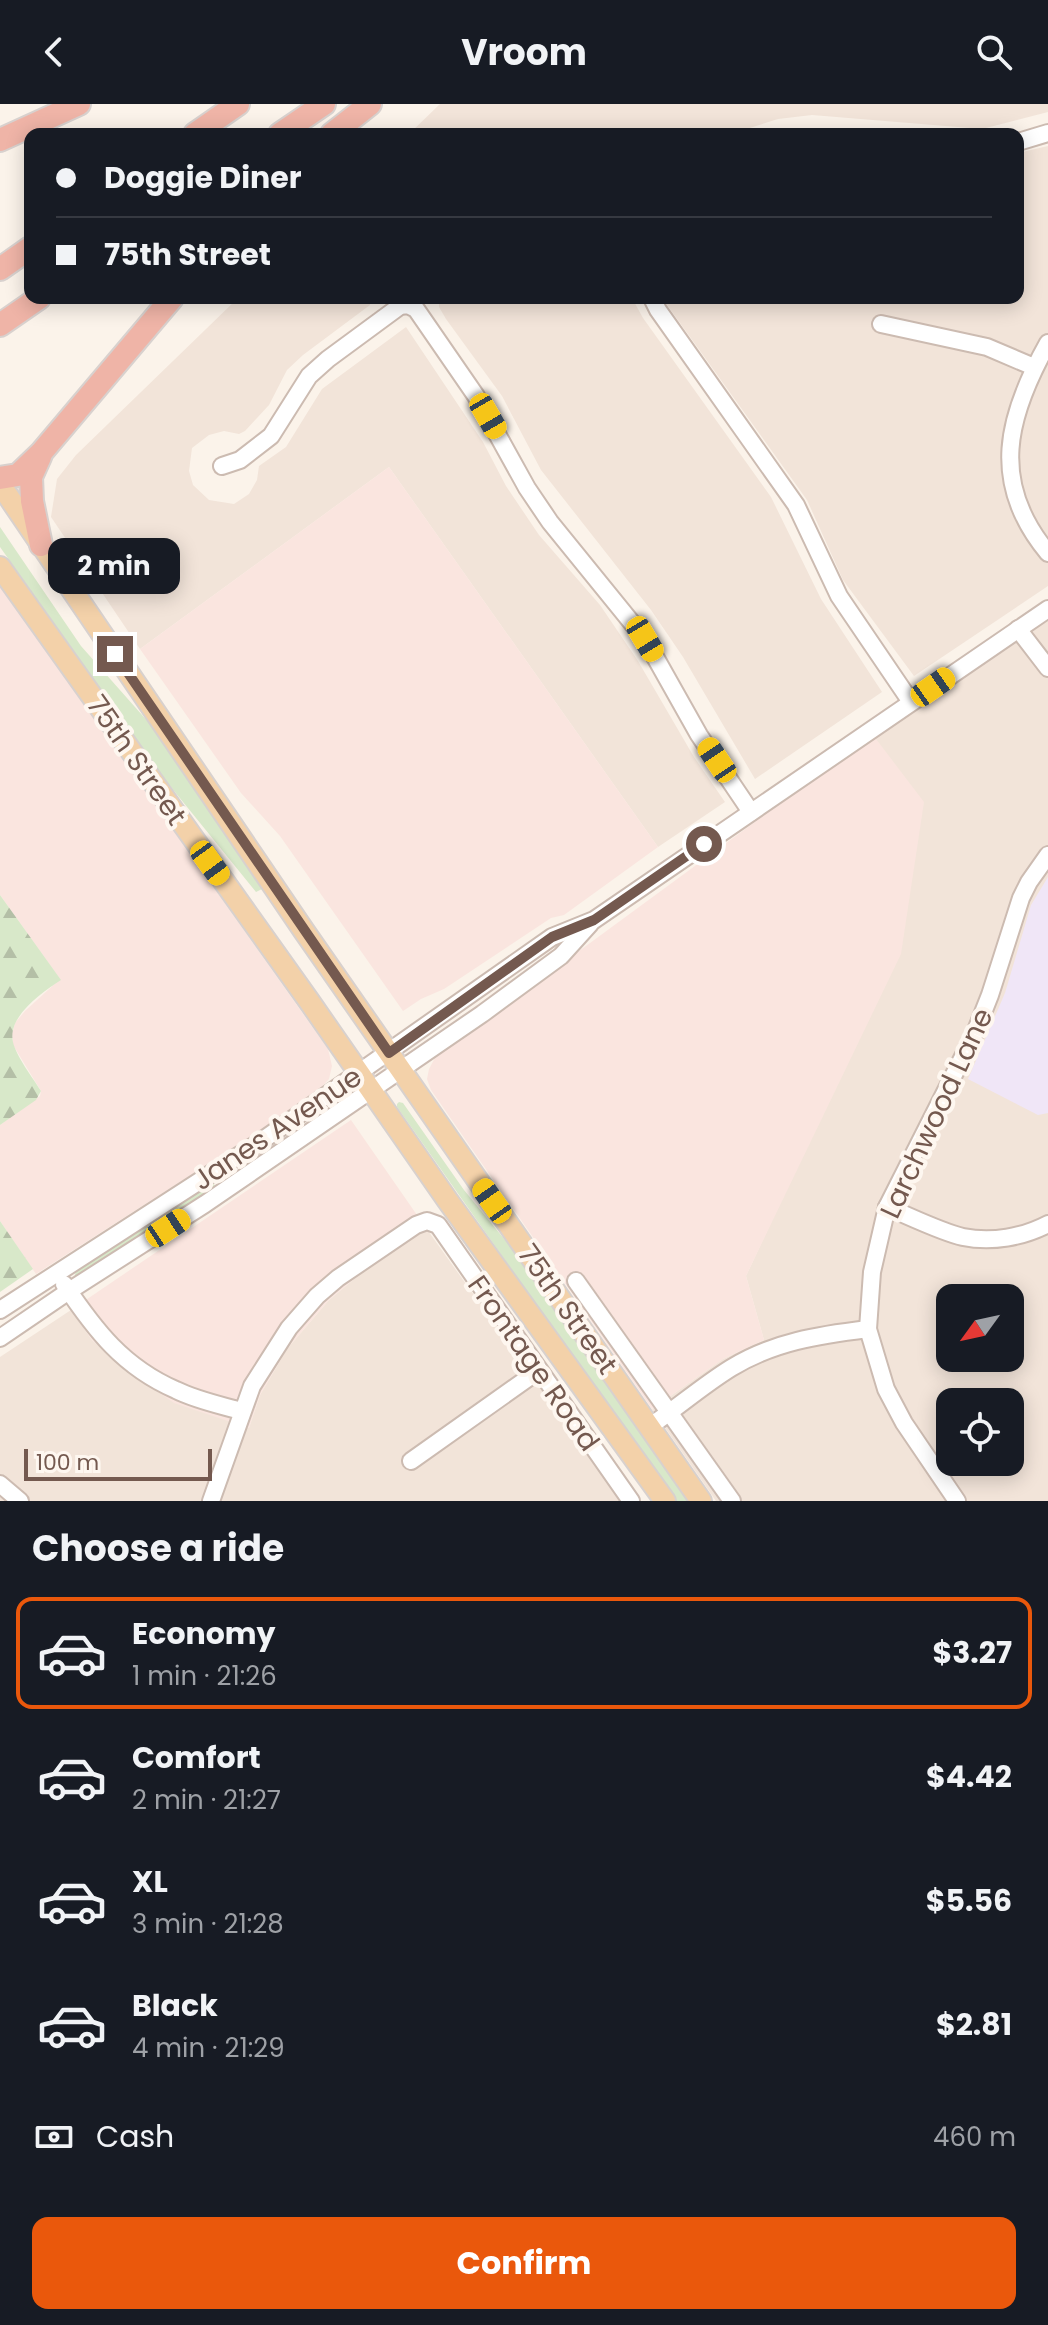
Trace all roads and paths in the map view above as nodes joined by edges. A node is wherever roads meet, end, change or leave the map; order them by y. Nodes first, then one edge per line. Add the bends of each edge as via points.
1 (79, 104) edge
2 (238, 104) edge
3 (324, 104) edge
4 (370, 104) edge
5 (26, 128) edge
6 (204, 128) edge
7 (289, 128) edge
8 (340, 128) edge
9 (24, 129) edge
10 (1048, 133) edge
11 (0, 140) edge
12 (1024, 140) edge
13 (24, 252) edge
14 (0, 269) edge
15 (30, 304) edge
16 (167, 304) edge
17 (655, 304) edge
18 (881, 324) dead end
19 (0, 325) edge
20 (1048, 343) edge
21 (1034, 367) junction
22 (41, 453) junction
23 (222, 466) dead end
24 (0, 481) edge
25 (41, 545) junction
26 (1048, 553) edge
27 (0, 567) edge
28 (1048, 609) edge
29 (1018, 629) junction
30 (1048, 668) edge
31 (911, 702) junction
32 (751, 812) junction
33 (1048, 855) edge
34 (394, 1062) junction
35 (365, 1082) junction
36 (887, 1207) junction
37 (1048, 1224) edge
38 (56, 1272) junction
39 (576, 1281) dead end
40 (69, 1291) junction
41 (0, 1310) edge
42 (868, 1329) junction
43 (0, 1338) edge
44 (538, 1371) junction
45 (241, 1411) junction
46 (669, 1413) junction
47 (649, 1427) junction
48 (411, 1461) dead end
49 (0, 1484) edge
50 (20, 1501) edge
51 (211, 1501) edge
52 (631, 1501) edge
53 (665, 1501) edge
54 (701, 1501) edge
55 (732, 1501) edge
56 (957, 1501) edge

1 - 5 highway
2 - 6 highway
3 - 7 highway
4 - 8 highway
9 - 11 highway
10 - 12 street
13 - 14 highway
15 - 19 highway
16 - 22 highway
17 - 31 street via 796,505 839,596
18 - 21 street via 987,347
20 - 21 street
21 - 26 street via 1012,429 1010,463 1016,500
22 - 24 highway via 18,475
22 - 25 highway via 31,477
23 - 32 street via 240,460 271,436 309,376 328,359 400,306 416,309 476,396 550,522 645,639 699,735
24 - 25 main road, 75th Street
25 - 34 main road, 75th Street
27 - 35 main road, 75th Street
28 - 29 street, Janes Avenue
29 - 30 street
29 - 31 street, Janes Avenue
31 - 32 street, Janes Avenue
32 - 34 street, Janes Avenue via 594,920 561,956
33 - 36 street, Larchwood Lane via 1021,898 975,1033
34 - 35 street, Janes Avenue
34 - 47 main road, 75th Street
35 - 38 street, Janes Avenue
35 - 40 street, Janes Avenue via 205,1204
35 - 53 main road, 75th Street
36 - 37 street via 963,1237 1016,1236
36 - 42 street, Larchwood Lane via 872,1272
38 - 40 street
38 - 41 street, Janes Avenue
39 - 46 street
40 - 43 street, Janes Avenue
40 - 45 street via 107,1343 147,1376
42 - 46 street via 774,1347 728,1370
42 - 56 street via 893,1404
44 - 45 street, Frontage Road via 438,1225 427,1221 317,1296 270,1354
44 - 48 street
44 - 52 street, Frontage Road
45 - 51 street
46 - 47 street
46 - 55 street
47 - 54 main road, 75th Street
49 - 50 street

